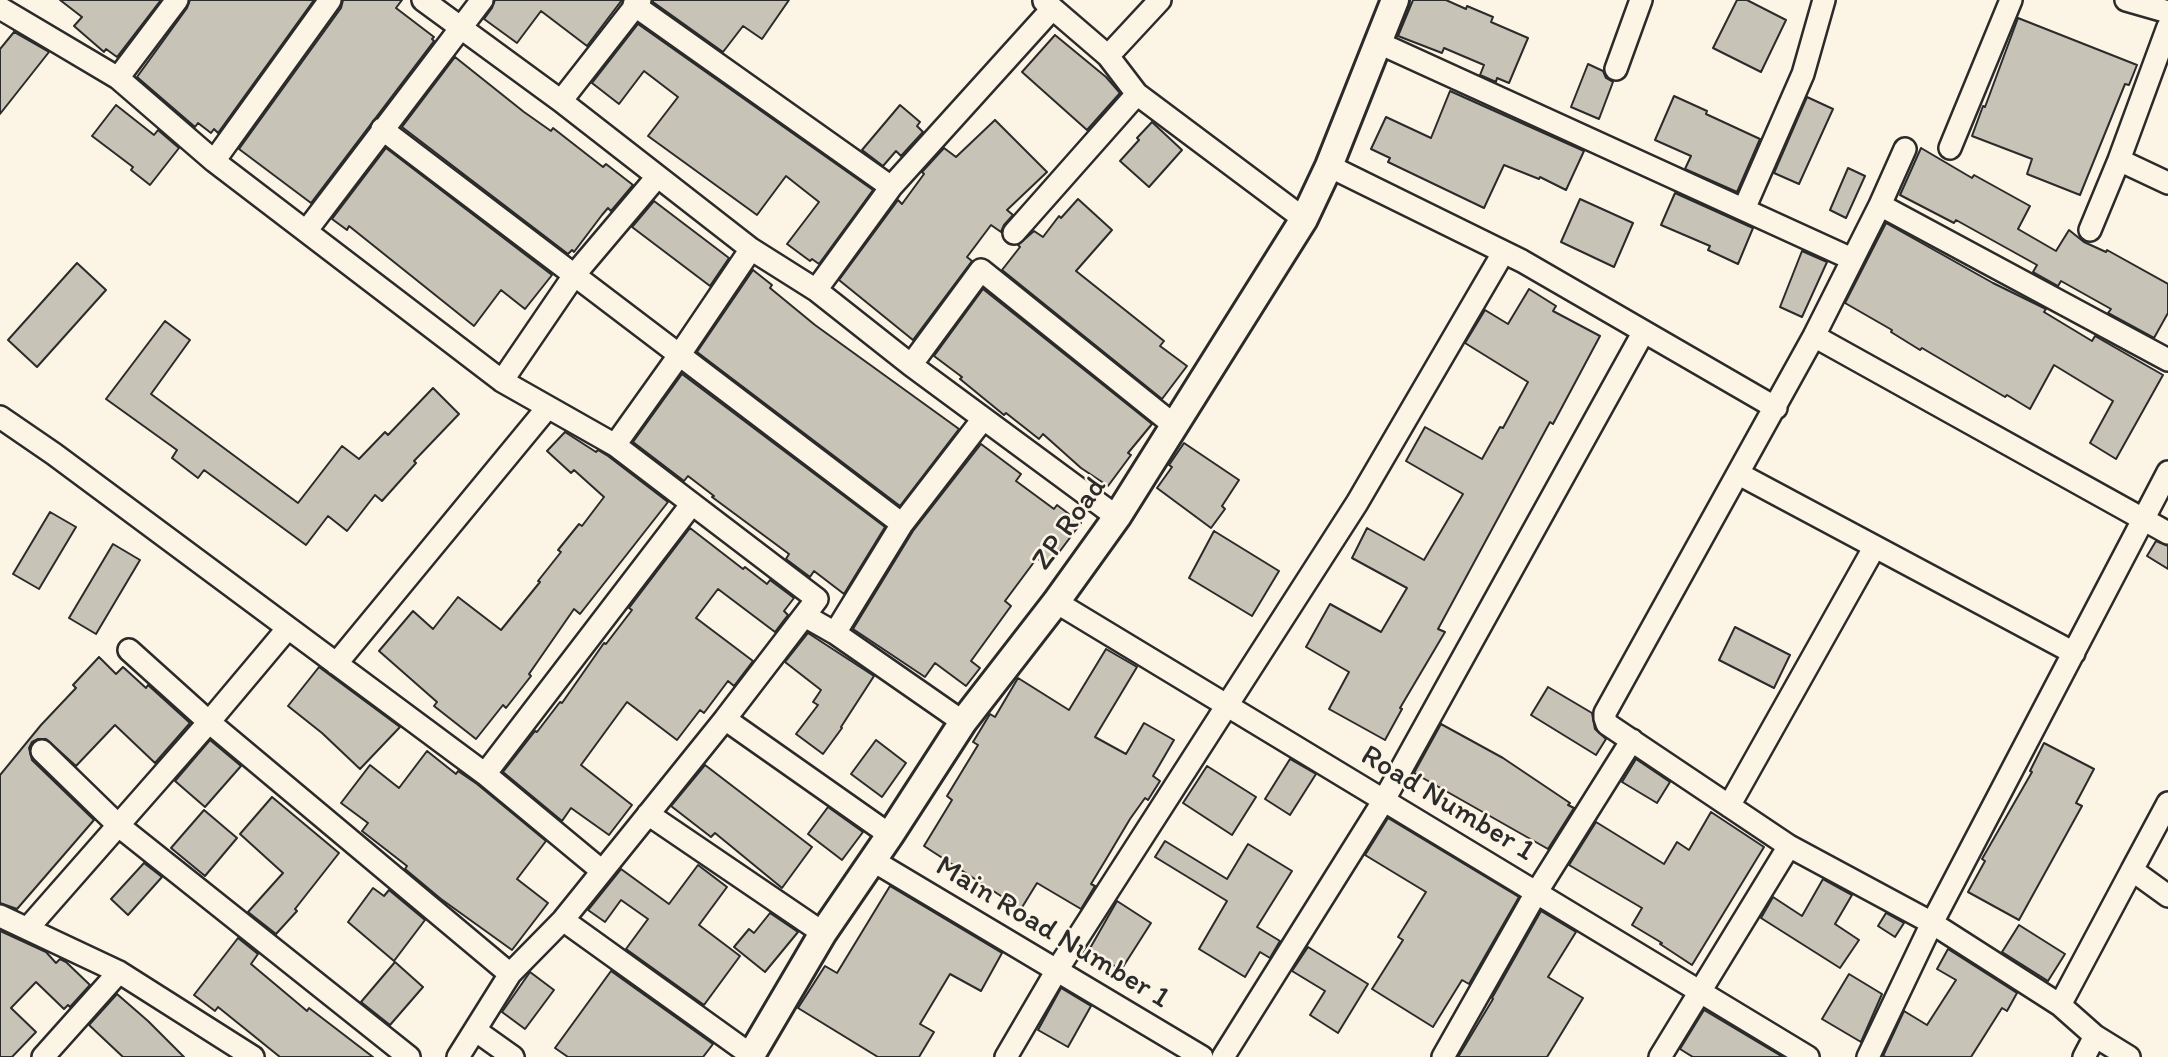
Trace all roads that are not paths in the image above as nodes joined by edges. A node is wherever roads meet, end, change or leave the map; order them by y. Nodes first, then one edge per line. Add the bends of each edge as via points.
1 (177, 0) edge
2 (330, 0) edge
3 (423, 0) edge
4 (481, 0) edge
5 (1160, 0) edge
6 (1395, 0) edge
7 (1641, 0) edge
8 (1824, 0) edge
9 (2011, 0) edge
10 (2126, 0) edge
11 (637, 3) edge
12 (1047, 5) edge
13 (0, 8) edge
14 (2168, 12) edge
15 (2168, 27) edge
16 (461, 28) junction
17 (1379, 43) junction
18 (1108, 56) junction
19 (1616, 69) dead end
20 (118, 78) junction
21 (1137, 94) junction
22 (561, 101) junction
23 (382, 128) junction
24 (1950, 148) dead end
25 (1905, 149) dead end
26 (2119, 160) junction
27 (215, 161) junction
28 (1329, 166) junction
29 (657, 177) junction
30 (2168, 183) edge
31 (891, 187) junction
32 (1880, 205) junction
33 (1744, 209) junction
34 (1304, 219) junction
35 (307, 230) junction
36 (2090, 230) dead end
37 (1014, 233) dead end
38 (751, 249) junction
39 (1503, 253) junction
40 (1852, 259) junction
41 (575, 274) junction
42 (816, 290) junction
43 (1643, 333) junction
44 (1814, 336) junction
45 (680, 354) junction
46 (2168, 360) edge
47 (911, 365) junction
48 (502, 381) junction
49 (548, 407) junction
50 (1776, 408) junction
51 (0, 417) edge
52 (982, 419) junction
53 (1175, 426) junction
54 (615, 445) junction
55 (2168, 472) edge
56 (1739, 474) junction
57 (691, 505) junction
58 (1117, 517) junction
59 (2143, 519) junction
60 (902, 524) junction
61 (2168, 533) edge
62 (1874, 548) junction
63 (1056, 602) junction
64 (804, 615) junction
65 (288, 628) junction
66 (835, 633) junction
67 (129, 650) dead end
68 (2074, 653) junction
69 (336, 664) junction
70 (1226, 705) junction
71 (725, 719) junction
72 (209, 722) junction
73 (963, 722) junction
74 (1632, 740) junction
75 (42, 751) dead end
76 (485, 774) junction
77 (1384, 800) junction
78 (2168, 803) edge
79 (1729, 806) junction
80 (648, 814) junction
81 (119, 826) junction
82 (891, 835) junction
83 (1789, 846) junction
84 (872, 860) junction
85 (2132, 870) junction
86 (602, 871) junction
87 (1536, 892) junction
88 (2168, 896) edge
89 (0, 916) edge
90 (563, 920) junction
91 (1932, 923) junction
92 (28, 928) junction
93 (822, 933) junction
94 (1056, 970) junction
95 (119, 972) junction
96 (510, 974) junction
97 (1700, 991) junction
98 (2060, 1005) junction
99 (475, 1030) junction
100 (2095, 1036) junction
101 (248, 1055) edge
102 (750, 1056) edge
103 (43, 1057) edge
104 (409, 1057) edge
105 (458, 1057) edge
106 (513, 1057) edge
107 (1006, 1057) edge
108 (1202, 1057) edge
109 (1223, 1057) edge
110 (1443, 1057) edge
111 (1660, 1057) edge
112 (1808, 1057) edge
113 (1868, 1057) edge
114 (2084, 1057) edge
115 (2129, 1057) edge

1 - 20 street
2 - 27 street
3 - 16 street
4 - 16 street
5 - 18 street
6 - 17 street, ZP Road
7 - 19 street
8 - 33 street via 1803,74
9 - 24 street
10 - 14 street
11 - 22 street
11 - 31 street
12 - 18 street
12 - 31 street
13 - 20 street
15 - 26 street
16 - 22 street
16 - 23 street
17 - 28 street, ZP Road
17 - 33 street
18 - 21 street
20 - 27 street
21 - 34 street
21 - 37 street
22 - 29 street
23 - 35 street
23 - 41 street
25 - 32 street
26 - 30 street
26 - 36 street
27 - 35 street
28 - 34 street, ZP Road
28 - 39 street
29 - 38 street
29 - 41 street
31 - 42 street
32 - 40 street
32 - 46 street
33 - 40 street
34 - 53 street, ZP Road
35 - 48 street
38 - 42 street
38 - 45 street
39 - 43 street
39 - 70 street via 1357,503
40 - 44 street
41 - 45 street
41 - 48 street
42 - 47 street
43 - 50 street
43 - 77 street
44 - 50 street
44 - 59 street
45 - 54 street
45 - 60 street
47 - 52 street
47 - 53 street via 981,270
48 - 49 street
49 - 54 street
49 - 69 street
50 - 56 street
51 - 65 street
52 - 58 street
52 - 60 street
53 - 58 street, ZP Road
54 - 57 street
55 - 59 street
56 - 62 street
56 - 74 street via 1605,713 1607,724
57 - 64 street via 817,600
57 - 76 street
58 - 63 street, ZP Road
59 - 61 street
59 - 68 street
60 - 66 street
62 - 68 street
62 - 79 street
63 - 70 street, Road Number 1
63 - 73 street, ZP Road
64 - 66 street
64 - 71 street
65 - 69 street
65 - 72 street
66 - 73 street
67 - 72 street
68 - 91 street
69 - 76 street
70 - 77 street, Road Number 1
70 - 94 street
71 - 80 street
71 - 82 street
72 - 81 street
72 - 96 street
73 - 82 street, ZP Road
74 - 79 street
74 - 87 street
75 - 81 street
76 - 86 street
77 - 87 street, Road Number 1
77 - 109 street
78 - 85 street
79 - 83 street
80 - 86 street
80 - 93 street
81 - 92 street
81 - 104 street
82 - 84 street, ZP Road
83 - 91 street
83 - 97 street
84 - 93 street, ZP Road
84 - 94 street, Main Road Number 1
85 - 88 street
85 - 98 street
86 - 90 street
87 - 97 street, Road Number 1
87 - 110 street
89 - 92 street
90 - 96 street
90 - 102 street
91 - 98 street
91 - 113 street
92 - 95 street
93 - 102 street, ZP Road
94 - 107 street
94 - 108 street, Main Road Number 1
95 - 101 street
95 - 103 street
96 - 99 street
97 - 111 street
97 - 112 street, Road Number 1
98 - 100 street
99 - 105 street
99 - 106 street
100 - 114 street
100 - 115 street

